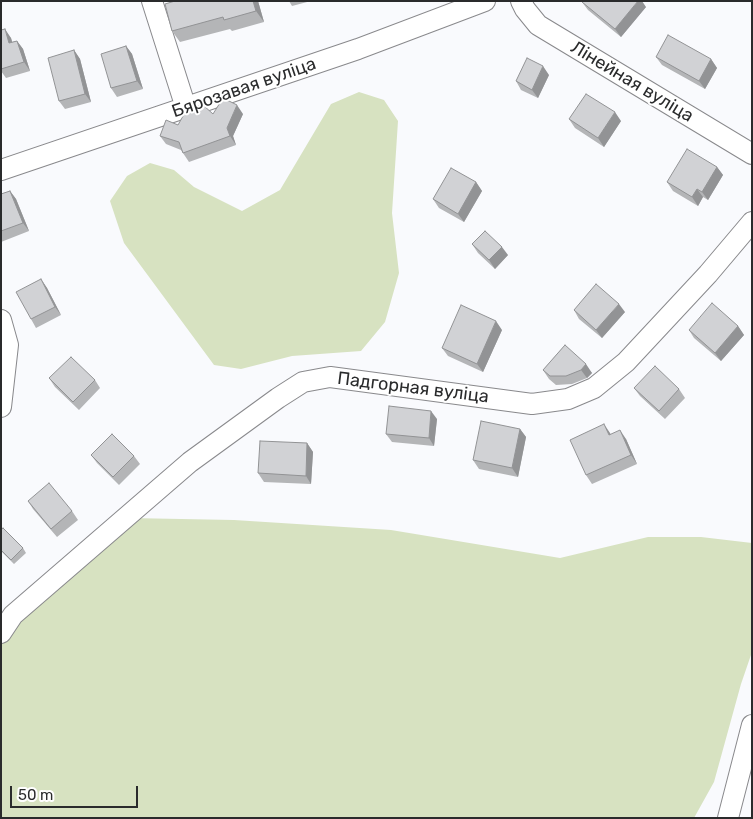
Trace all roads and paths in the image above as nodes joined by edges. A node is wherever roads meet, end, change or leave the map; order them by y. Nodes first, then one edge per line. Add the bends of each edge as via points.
1 (152, 1) edge
2 (484, 1) edge
3 (521, 1) edge
4 (186, 108) junction
5 (752, 154) edge
6 (1, 170) edge
7 (752, 222) edge
8 (1, 320) edge
9 (1, 407) edge
10 (1, 633) edge
11 (752, 725) edge
12 (728, 818) edge

1 - 4 street
2 - 4 street, Бярозавая вуліца via 358,49
3 - 5 street, Лінейная вуліца via 538,25
4 - 6 street, Бярозавая вуліца
7 - 10 street, Падгорная вуліца via 626,362 594,388 568,399 532,404 330,377 303,382 190,462 13,615
8 - 9 street via 8,345
11 - 12 street

